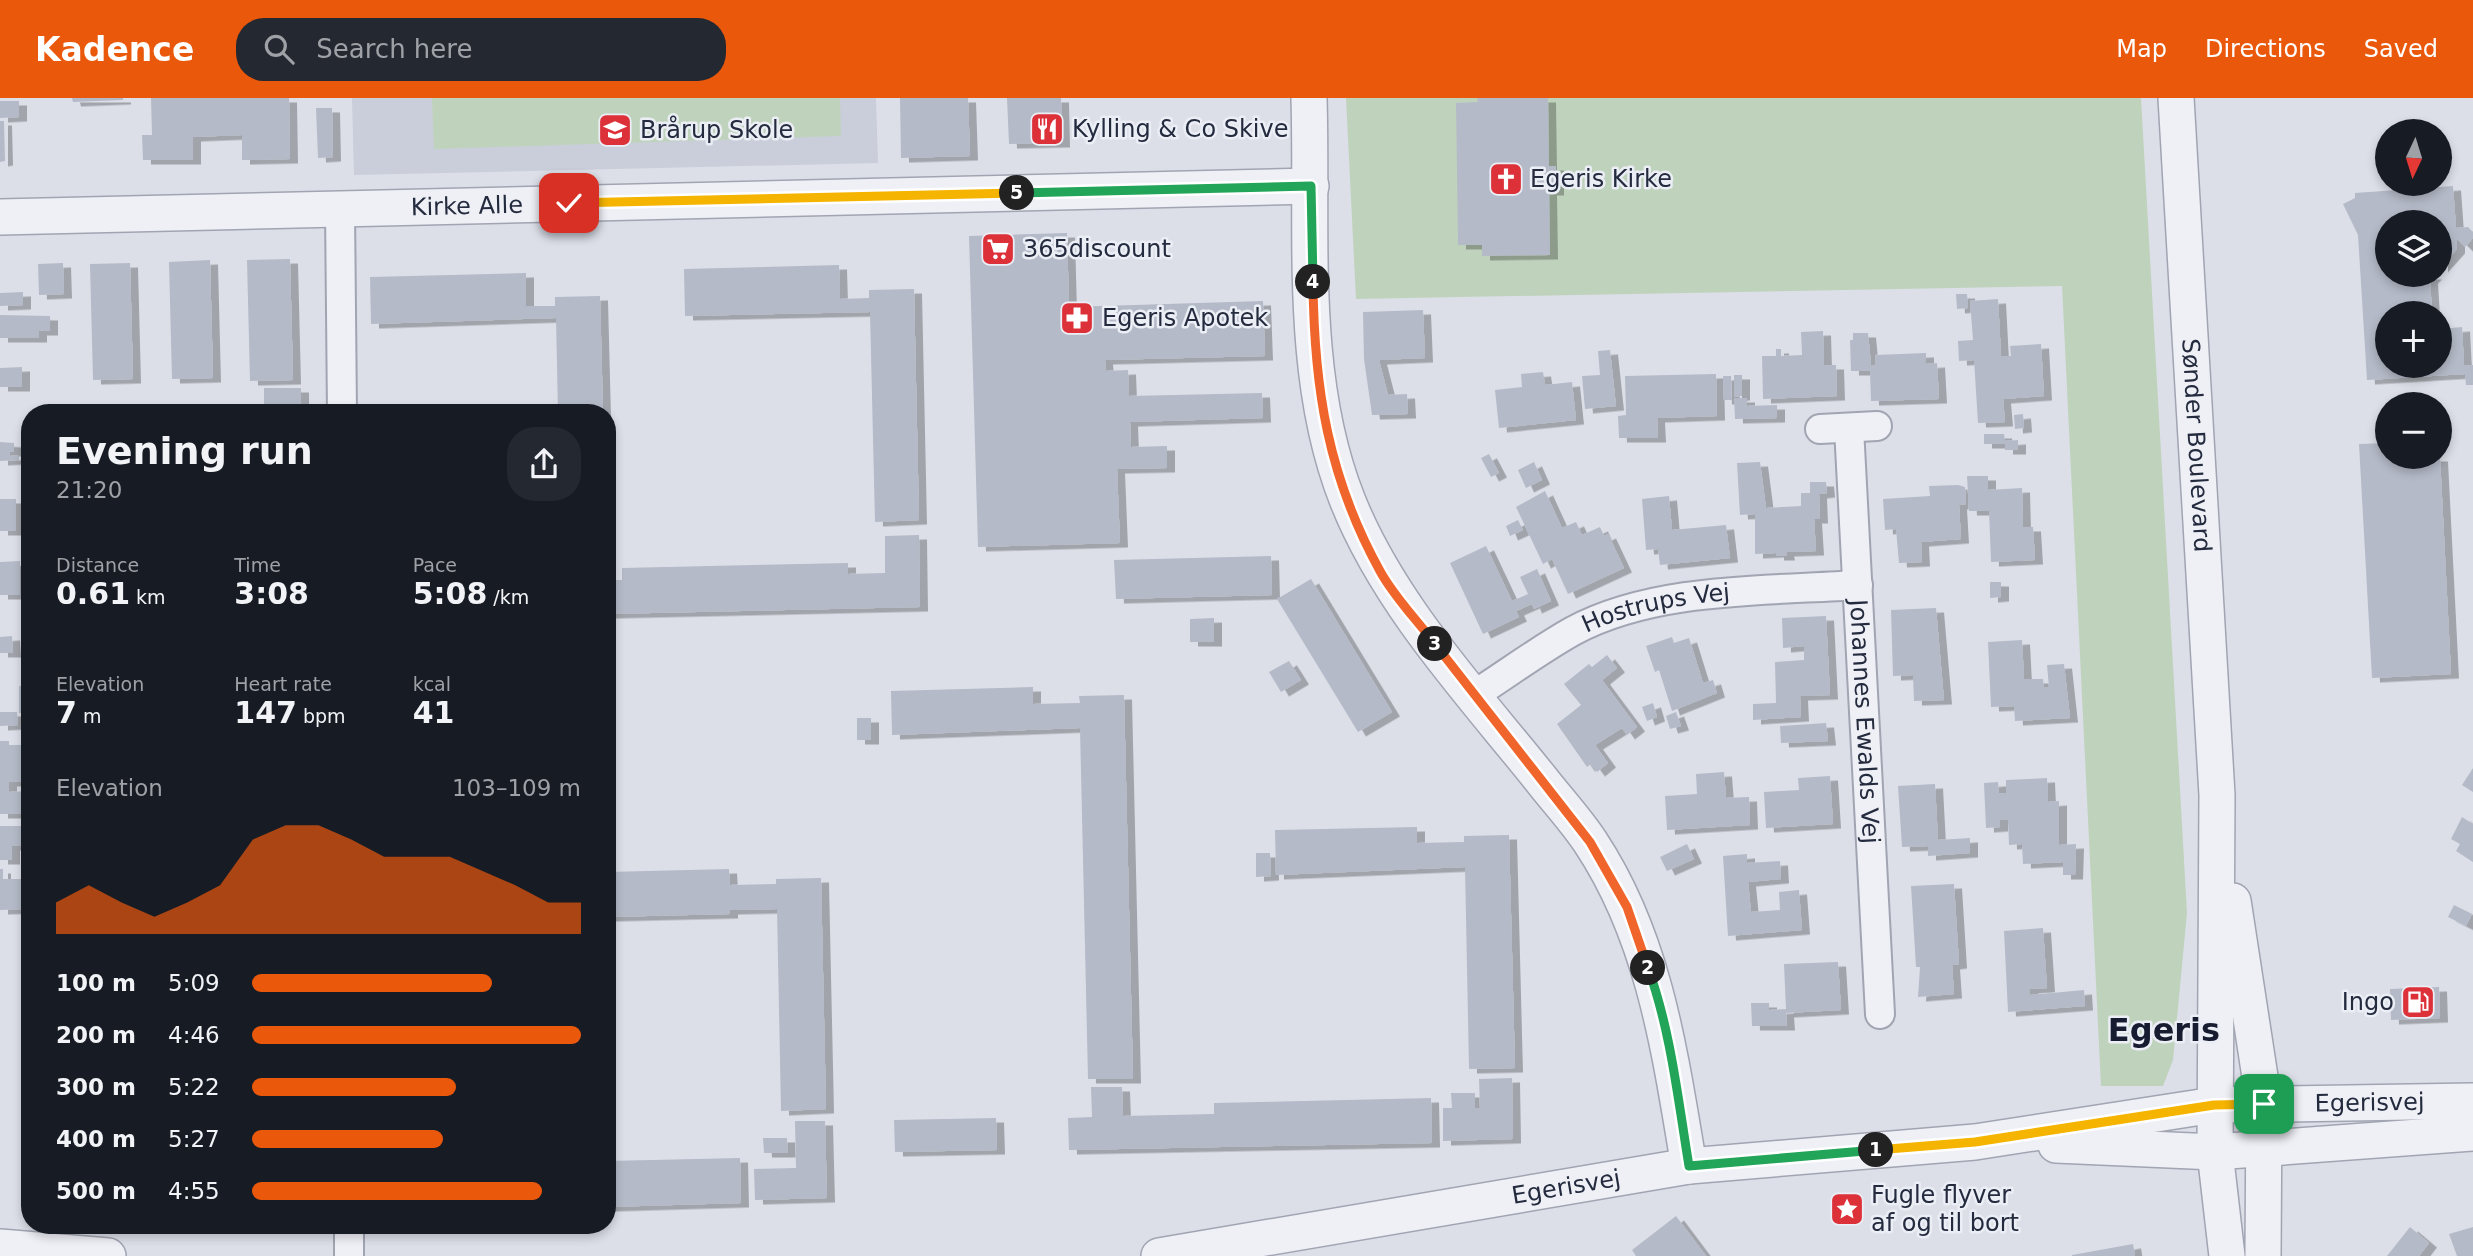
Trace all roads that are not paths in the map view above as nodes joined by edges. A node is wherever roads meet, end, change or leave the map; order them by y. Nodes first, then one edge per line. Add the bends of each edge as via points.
1 (1308, 98) edge
2 (2176, 98) edge
3 (1311, 186) junction
4 (340, 209) junction
5 (0, 217) edge
6 (342, 404) edge
7 (1877, 426) dead end
8 (1849, 428) junction
9 (1820, 429) dead end
10 (1857, 585) junction
11 (1474, 695) junction
12 (2217, 795) junction
13 (1880, 1014) dead end
14 (2473, 1101) edge
15 (2264, 1104) junction
16 (2214, 1105) junction
17 (2473, 1133) edge
18 (1975, 1142) junction
19 (2266, 1149) junction
20 (2215, 1152) junction
21 (1689, 1166) junction
22 (349, 1234) edge
23 (0, 1247) edge
24 (108, 1256) edge
25 (349, 1256) edge
26 (1159, 1256) edge
27 (2227, 1256) edge
28 (2263, 1256) edge

1 - 3 street
2 - 12 street, Sønder Boulevard
3 - 4 street, Kirke Alle
3 - 11 street via 1313,345 1324,426 1347,499 1381,572
4 - 5 street, Kirke Alle
4 - 6 street
7 - 8 street
8 - 9 street
8 - 10 street, Johannes Ewalds Vej
10 - 11 street, Hostrups Vej via 1690,596 1628,611 1574,630
10 - 13 street, Johannes Ewalds Vej
11 - 21 street via 1590,842 1627,907 1657,991
12 - 15 street, Sønder Boulevard
12 - 16 street, Sønder Boulevard
14 - 15 street, Egerisvej
15 - 16 street, Egerisvej
15 - 19 street, Sønder Boulevard
16 - 18 street, Egerisvej
16 - 20 street, Sønder Boulevard
17 - 19 street, Egerisvej
18 - 20 street, Egerisvej
18 - 21 street, Egerisvej
19 - 20 street, Egerisvej
19 - 28 street, Sønder Boulevard
20 - 27 street, Sønder Boulevard
21 - 26 street, Egerisvej
22 - 25 street
23 - 24 street

